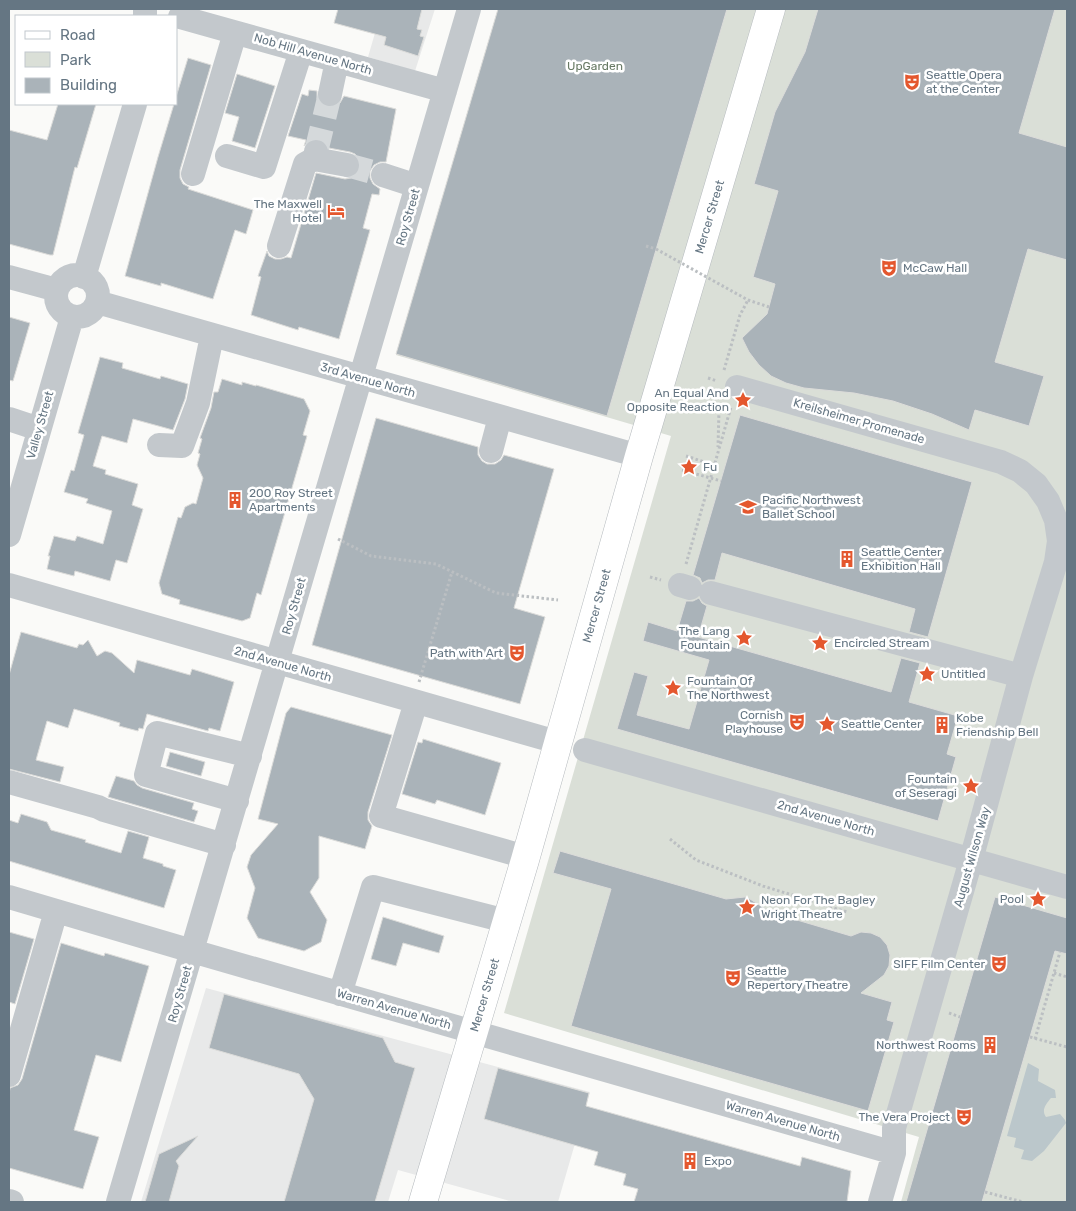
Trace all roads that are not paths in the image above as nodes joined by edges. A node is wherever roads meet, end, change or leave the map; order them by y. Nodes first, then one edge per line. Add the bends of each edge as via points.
1 (470, 9) edge
2 (771, 9) edge
3 (179, 17) edge
4 (235, 32) junction
5 (300, 51) junction
6 (337, 61) junction
7 (445, 91) junction
8 (330, 94) tunnel mouth
9 (135, 105) edge
10 (227, 156) dead end
11 (347, 165) tunnel mouth
12 (193, 174) dead end
13 (383, 175) tunnel mouth
14 (418, 186) junction
15 (279, 246) dead end
16 (9, 277) edge
17 (84, 277) junction
18 (57, 290) junction
19 (97, 302) junction
20 (72, 317) junction
21 (212, 336) junction
22 (361, 378) junction
23 (730, 380) road end
24 (500, 417) junction
25 (9, 419) edge
26 (39, 428) junction
27 (159, 445) dead end
28 (491, 451) dead end
29 (639, 456) junction
30 (9, 534) edge
31 (1062, 563) edge
32 (691, 583) road end
33 (9, 585) edge
34 (277, 662) junction
35 (1021, 676) junction
36 (417, 694) junction
37 (557, 742) junction
38 (585, 750) dead end
39 (250, 756) junction
40 (9, 782) edge
41 (237, 801) junction
42 (224, 845) junction
43 (526, 857) junction
44 (971, 860) junction
45 (1067, 887) edge
46 (9, 897) edge
47 (56, 911) junction
48 (506, 921) junction
49 (192, 951) junction
50 (340, 994) junction
51 (474, 1032) junction
52 (9, 1075) edge
53 (894, 1153) junction
54 (9, 1201) edge
55 (12, 1202) edge
56 (118, 1202) edge
57 (423, 1202) edge
58 (880, 1202) edge

1 - 7 street, Roy Street
2 - 29 main road, Mercer Street
3 - 4 street, Nob Hill Avenue North
4 - 5 street, Nob Hill Avenue North
4 - 12 street
5 - 6 street, Nob Hill Avenue North
5 - 10 street via 264,167
6 - 7 street, Nob Hill Avenue North
6 - 8 street
7 - 14 street, Roy Street
9 - 17 street
11 - 15 street via 315,156 305,164
13 - 14 street
14 - 22 street, Roy Street
16 - 18 street
17 - 18 street via 70,277
17 - 19 street via 95,286
18 - 20 street via 58,306
19 - 20 street via 87,314
19 - 21 street, 3rd Avenue North
20 - 26 street, Valley Street
21 - 22 street, 3rd Avenue North
21 - 27 street via 198,403 182,446
22 - 24 street, 3rd Avenue North
22 - 34 street, Roy Street
23 - 31 street, Kreilsheimer Promenade via 1001,462 1020,471 1036,484 1048,501 1057,527
24 - 28 street
24 - 29 street, 3rd Avenue North
25 - 26 street
26 - 30 street, Valley Street
29 - 37 main road, Mercer Street
31 - 35 street, August Wilson Way
32 - 35 street
33 - 34 street, 2nd Avenue North
34 - 36 street, 2nd Avenue North
34 - 39 street, Roy Street
35 - 44 street, August Wilson Way
36 - 37 street, 2nd Avenue North
36 - 43 street via 381,816
37 - 43 main road, Mercer Street
38 - 44 street, 2nd Avenue North
39 - 41 street, Roy Street
39 - 41 street via 157,733 146,775
40 - 42 street
41 - 42 street, Roy Street
42 - 49 street, Roy Street
43 - 48 main road, Mercer Street
44 - 45 street, 2nd Avenue North
44 - 53 street, August Wilson Way via 894,1128
46 - 47 street, Warren Avenue North
47 - 49 street, Warren Avenue North
47 - 52 street
48 - 50 street via 373,888
48 - 51 main road, Mercer Street
49 - 50 street, Warren Avenue North
49 - 56 street, Roy Street
50 - 51 street, Warren Avenue North
51 - 53 street, Warren Avenue North
51 - 57 main road, Mercer Street
53 - 58 street, August Wilson Way
54 - 55 street

